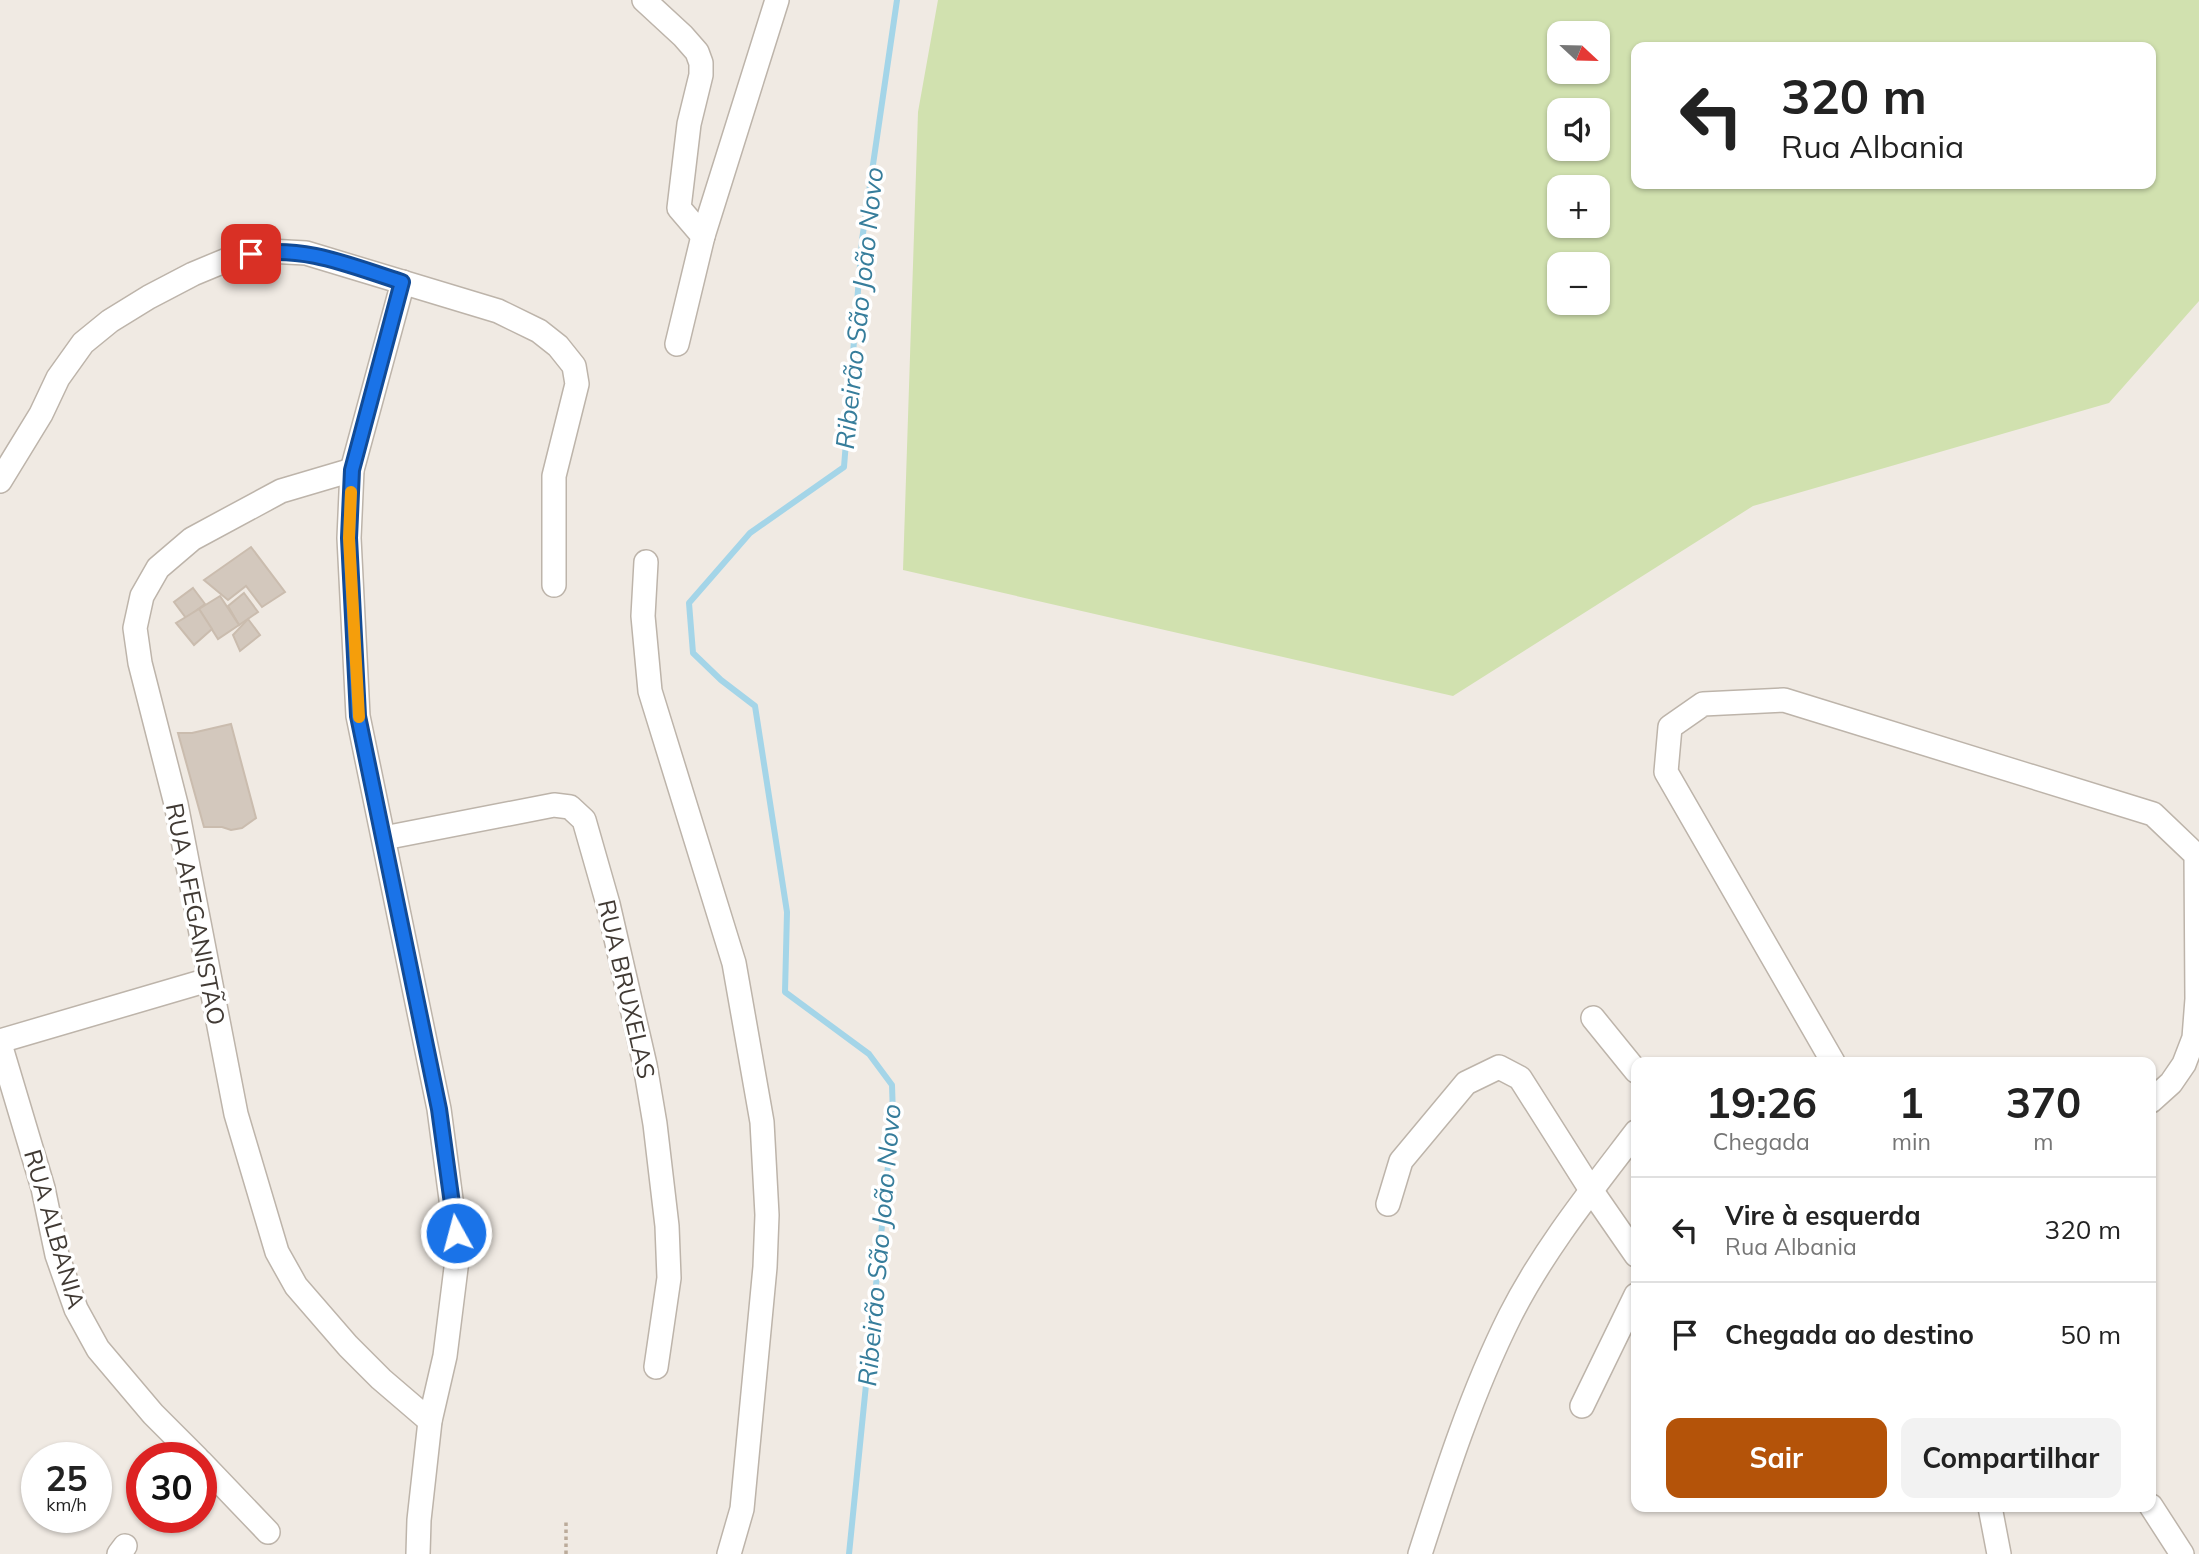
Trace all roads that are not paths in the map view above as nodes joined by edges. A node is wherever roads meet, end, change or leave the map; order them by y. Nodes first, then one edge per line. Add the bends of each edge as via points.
1 (644, 0) edge
2 (777, 0) edge
3 (704, 236) junction
4 (402, 282) junction
5 (677, 344) dead end
6 (352, 470) junction
7 (0, 481) edge
8 (646, 562) dead end
9 (554, 585) dead end
10 (384, 838) junction
11 (208, 980) junction
12 (1593, 1018) dead end
13 (0, 1043) edge
14 (1830, 1057) edge
15 (1631, 1065) edge
16 (2156, 1096) edge
17 (1631, 1138) edge
18 (1591, 1190) junction
19 (1388, 1203) dead end
20 (1631, 1248) edge
21 (1631, 1305) edge
22 (656, 1367) dead end
23 (1582, 1406) dead end
24 (430, 1421) junction
25 (181, 1442) edge
26 (217, 1478) edge
27 (1991, 1512) edge
28 (2155, 1512) edge
29 (268, 1531) dead end
30 (418, 1554) edge
31 (729, 1554) edge
32 (1420, 1554) edge
33 (1999, 1554) edge
34 (2182, 1554) edge

1 - 3 street via 683,36 701,63 679,208
2 - 3 street
3 - 5 street
4 - 6 street
4 - 7 street via 306,253 268,251 234,257 193,274 139,303 83,343
4 - 9 street via 498,311 529,326 558,346 574,366 577,384 554,476
6 - 10 street via 349,538 358,716
6 - 11 street, RUA AFEGANISTÃO via 281,491 192,539 158,568 142,596 135,628 140,663 176,804
8 - 31 street via 643,617 650,691 734,963 762,1122 768,1215 765,1267 742,1509
10 - 22 street, RUA BRUXELAS via 554,805 570,807 584,820 608,904 655,1124 668,1278
10 - 24 street via 439,1109 458,1252 446,1356
11 - 13 street
11 - 24 street, RUA AFEGANISTÃO via 236,1114 277,1252 296,1286 348,1346
12 - 15 street
13 - 25 street, RUA ALBANIA via 76,1309 98,1349
14 - 16 street via 1666,772 1670,727 1703,704 1784,701 2154,814 2196,855 2194,1038 2185,1064
17 - 18 street
18 - 19 street via 1520,1078 1499,1067 1466,1083 1401,1161
18 - 20 street
18 - 32 street via 1510,1315 1458,1435
21 - 23 street
24 - 30 street
26 - 29 street
27 - 33 street
28 - 34 street

